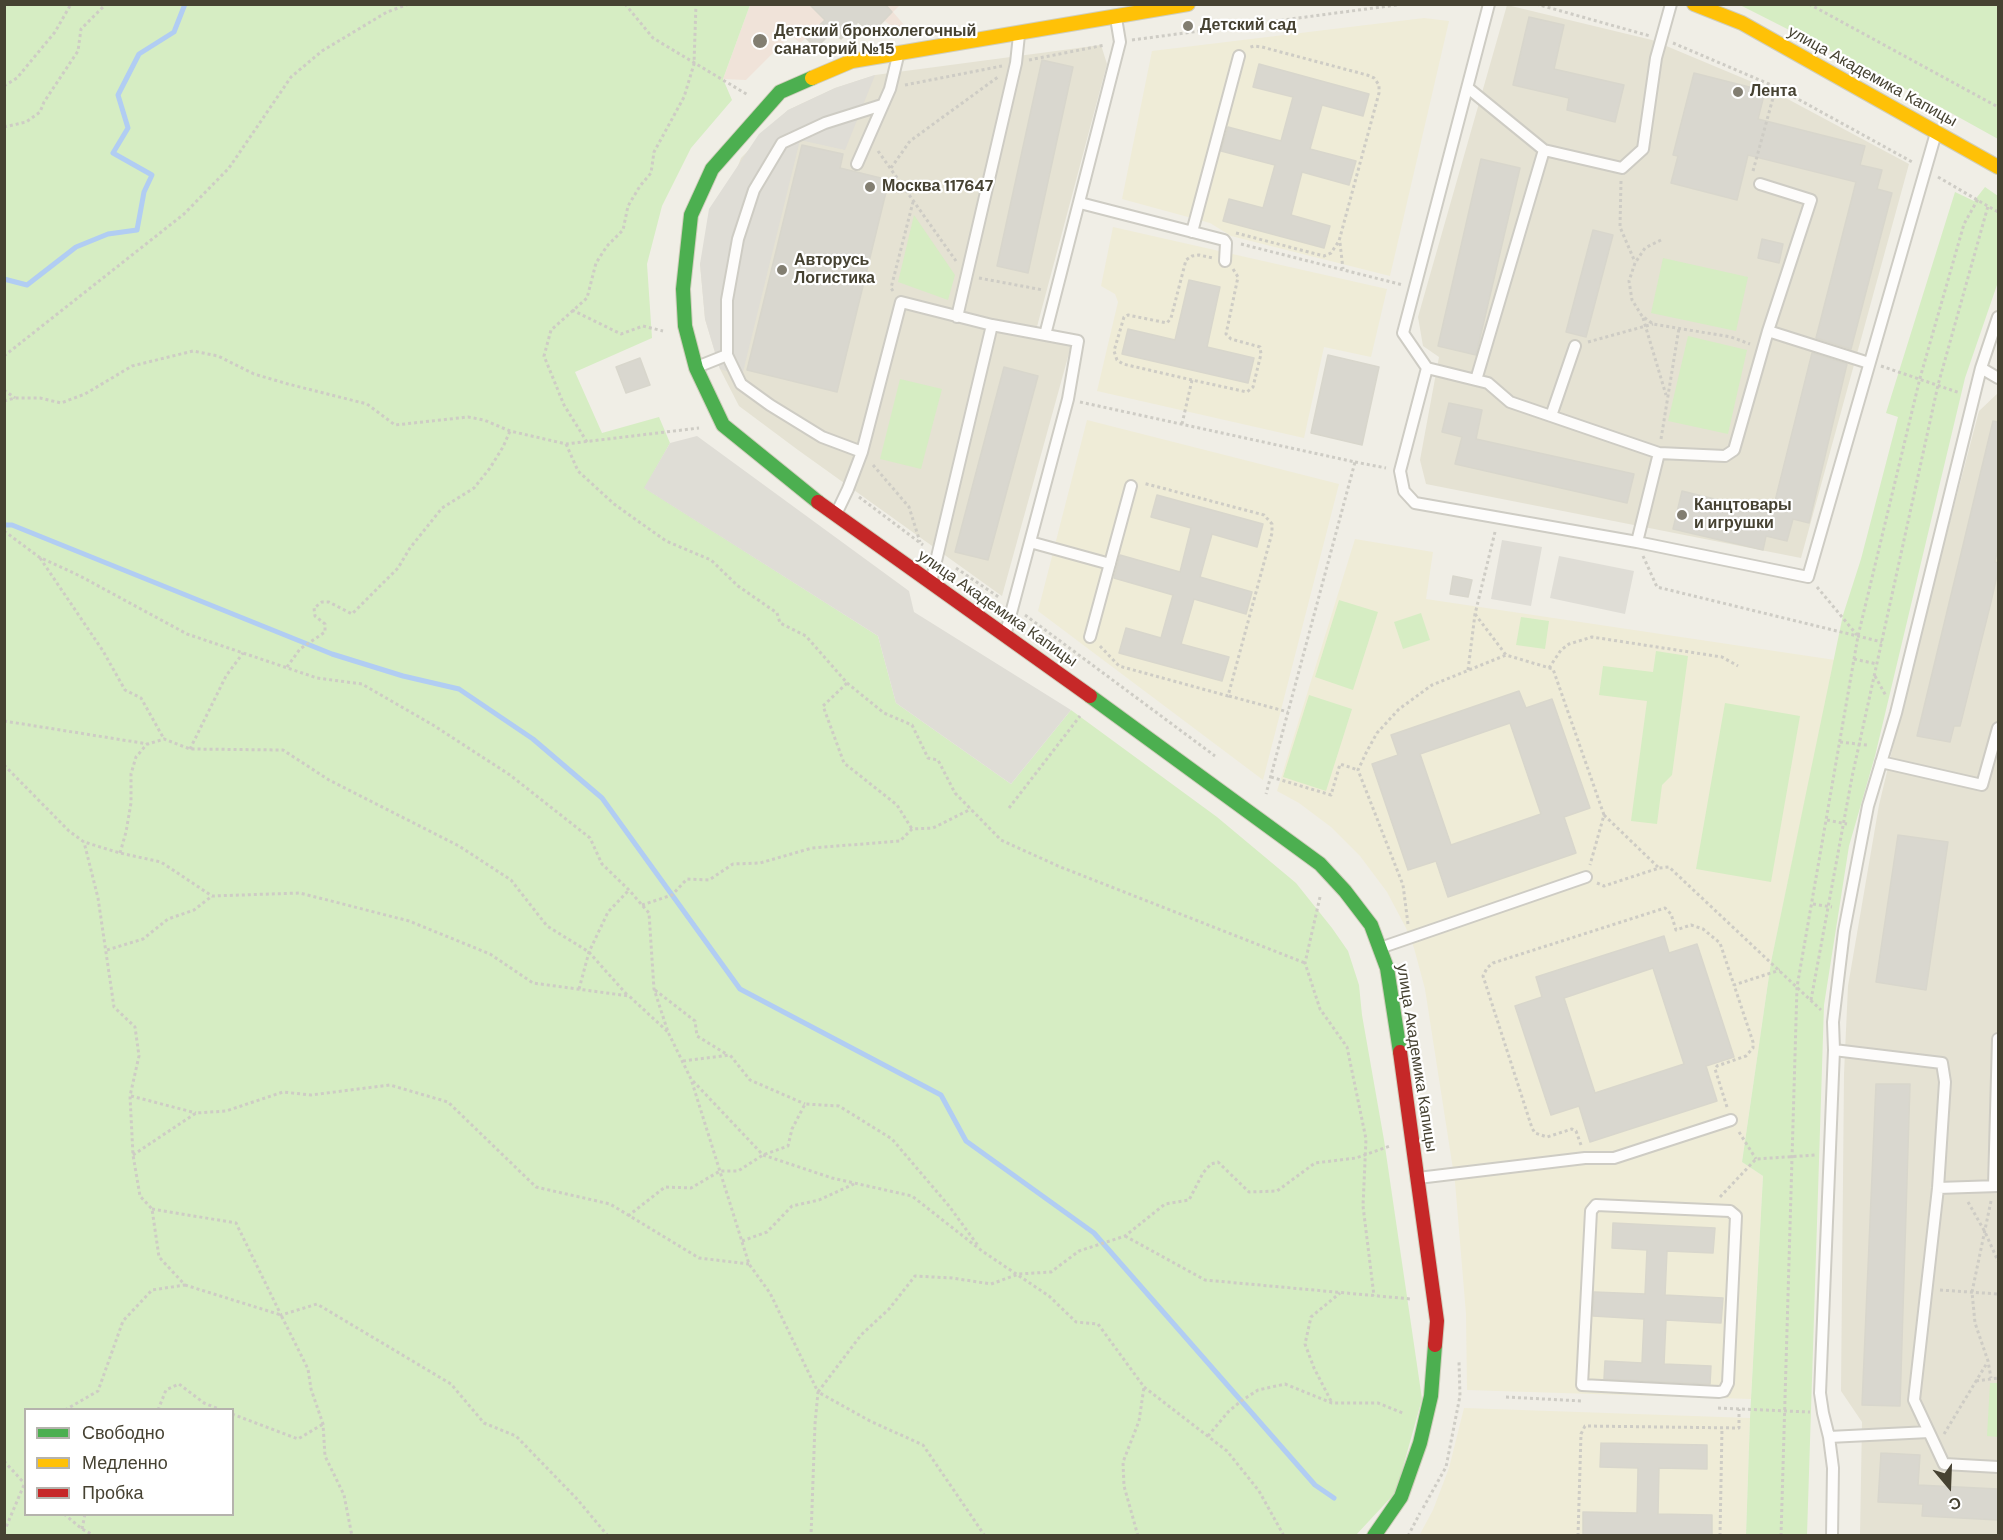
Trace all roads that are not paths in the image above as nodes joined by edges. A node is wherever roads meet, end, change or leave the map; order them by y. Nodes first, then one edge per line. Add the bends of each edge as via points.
1 (1188, 4) edge
2 (1489, 4) edge
3 (1671, 4) edge
4 (1694, 4) edge
5 (1116, 17) junction
6 (1019, 32) junction
7 (898, 52) junction
8 (1239, 56) road end
9 (1468, 88) junction
10 (882, 105) junction
11 (1936, 132) junction
12 (1544, 150) junction
13 (857, 164) dead end
14 (1998, 167) edge
15 (1760, 184) road end
16 (1080, 202) junction
17 (1192, 232) junction
18 (1225, 261) road end
19 (957, 317) junction
20 (1998, 317) edge
21 (992, 324) junction
22 (1768, 331) junction
23 (1046, 335) junction
24 (1575, 346) road end
25 (728, 355) junction
26 (1869, 363) junction
27 (696, 368) junction
28 (1427, 368) junction
29 (1981, 368) junction
30 (1998, 378) edge
31 (1476, 380) junction
32 (1551, 416) junction
33 (862, 452) junction
34 (1659, 453) junction
35 (1131, 486) road end
36 (836, 514) junction
37 (1030, 542) junction
38 (1637, 542) junction
39 (1110, 564) junction
40 (931, 582) junction
41 (1006, 634) junction
42 (1090, 637) road end
43 (1998, 728) edge
44 (1881, 762) junction
45 (1586, 877) road end
46 (1379, 948) junction
47 (1998, 1039) edge
48 (1834, 1050) junction
49 (1731, 1120) road end
50 (1417, 1178) junction
51 (1996, 1186) edge
52 (1938, 1188) junction
53 (1708, 1210) joint
54 (1929, 1432) junction
55 (1829, 1437) junction
56 (1998, 1467) edge
57 (1374, 1536) edge
58 (1832, 1536) edge

1 - 5 street, улица Академика Капицы
2 - 9 lane
3 - 12 lane via 1656,58 1643,148 1622,168
4 - 11 street, улица Академика Капицы via 1742,23
5 - 6 street, улица Академика Капицы
5 - 16 lane via 1120,42
6 - 7 street, улица Академика Капицы
6 - 19 lane via 1016,63
7 - 10 lane via 890,89
7 - 27 street, улица Академика Капицы via 852,61 780,92 712,169 691,215 683,290 685,326
8 - 17 lane
9 - 12 lane
9 - 28 lane via 1403,333
10 - 13 lane
10 - 25 lane via 825,123 783,143 754,190 738,239 727,300
11 - 14 street, улица Академика Капицы
11 - 26 lane
12 - 31 lane
15 - 22 lane via 1811,200
16 - 17 lane
16 - 23 lane
17 - 18 lane via 1224,240
19 - 21 lane
19 - 33 lane via 901,302
20 - 29 lane
21 - 23 lane
21 - 40 lane
22 - 26 lane
22 - 34 lane via 1734,450 1725,456
23 - 37 lane via 1078,341 1068,399
24 - 32 lane
25 - 27 lane
25 - 33 lane via 741,384 822,437
26 - 38 lane via 1808,577
27 - 36 street, улица Академика Капицы via 723,425
28 - 31 lane
28 - 38 lane via 1400,471 1404,491 1415,503
29 - 30 lane
29 - 44 lane
31 - 32 lane via 1488,383 1510,402
32 - 34 lane
33 - 36 lane
34 - 38 lane
35 - 39 lane
36 - 40 street, улица Академика Капицы
37 - 39 lane
37 - 41 lane
39 - 42 lane
40 - 41 street, улица Академика Капицы
41 - 46 street, улица Академика Капицы via 1320,864 1371,925
43 - 44 lane via 1982,785
44 - 48 lane via 1868,806 1846,920 1833,1022
45 - 46 lane
46 - 50 street, улица Академика Капицы via 1387,968
47 - 51 lane
48 - 52 lane via 1942,1063 1945,1082
48 - 55 lane via 1820,1393
49 - 50 lane via 1614,1158
50 - 57 street, улица Академика Капицы via 1437,1321 1431,1396 1401,1497
51 - 52 lane
52 - 54 lane via 1914,1400
53 - 53 lane via 1602,1204 1591,1211 1582,1385 1719,1392 1727,1387 1736,1216 1730,1211
54 - 55 lane
54 - 56 lane via 1944,1464
55 - 58 lane via 1833,1468

